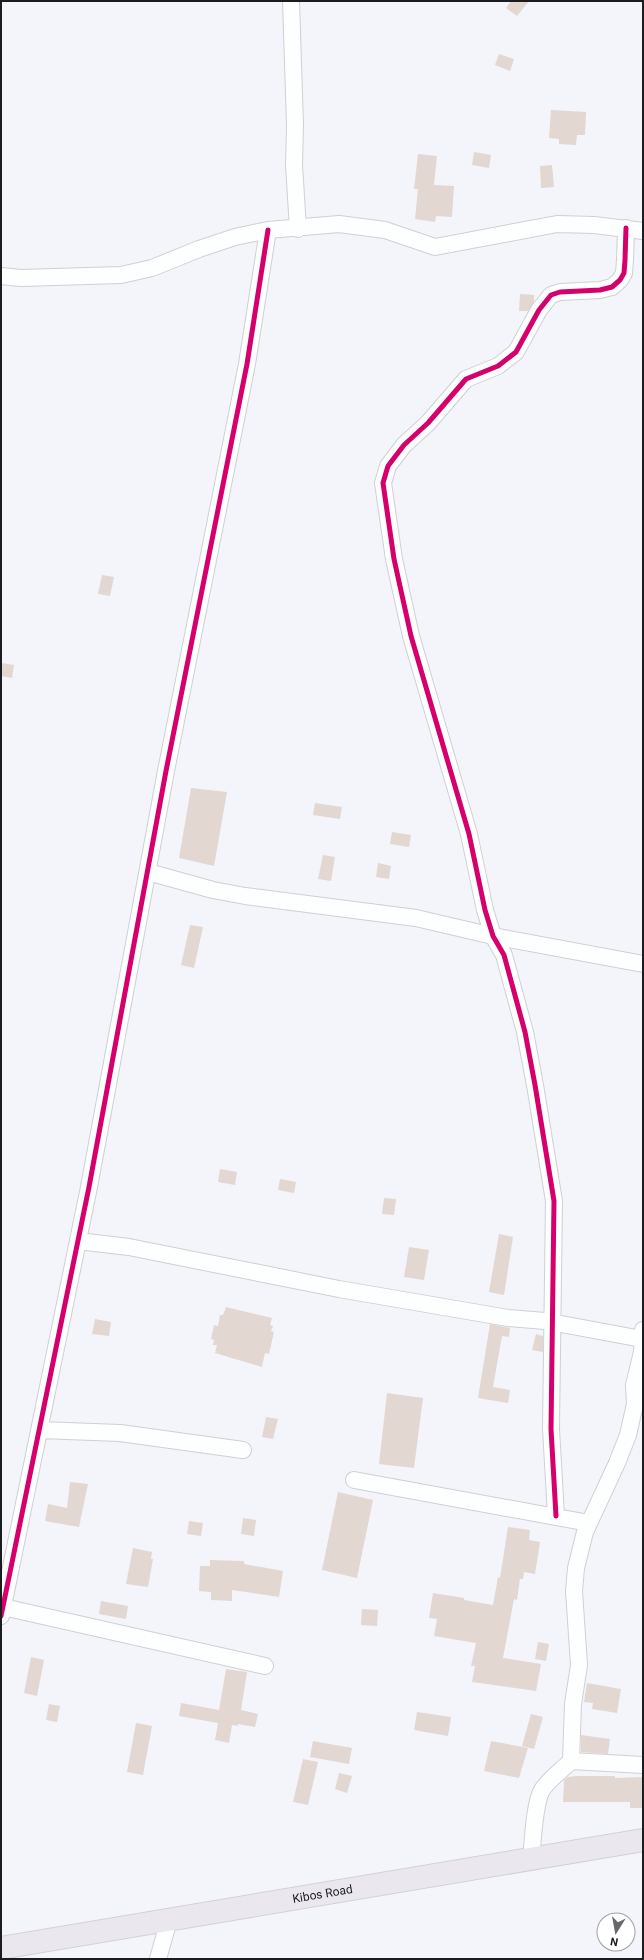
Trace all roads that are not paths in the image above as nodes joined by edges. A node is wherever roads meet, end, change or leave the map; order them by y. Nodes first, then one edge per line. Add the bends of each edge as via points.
1 (290, 1) edge
2 (298, 229) junction
3 (638, 229) edge
4 (268, 230) junction
5 (1, 276) edge
6 (148, 872) junction
7 (493, 936) junction
8 (643, 964) edge
9 (78, 1241) junction
10 (552, 1324) junction
11 (642, 1334) edge
12 (40, 1430) junction
13 (244, 1450) dead end
14 (354, 1480) dead end
15 (556, 1516) junction
16 (590, 1523) junction
17 (2, 1612) edge
18 (265, 1666) dead end
19 (571, 1762) junction
20 (643, 1765) edge
21 (643, 1840) edge
22 (531, 1859) junction
23 (168, 1920) junction
24 (1, 1948) edge
25 (158, 1959) edge

1 - 2 street
2 - 3 street via 340,224 385,230 435,247 557,224
2 - 4 street
3 - 7 street via 620,280 612,287 600,290 560,292 551,295 539,310 516,352 498,366 466,379 428,423 404,445 388,466 383,483 394,559 411,636 456,784
4 - 5 street via 235,237 152,268 121,275 21,278
4 - 6 street via 249,357
6 - 7 street via 245,896 416,918
6 - 9 street
7 - 8 street
7 - 10 street via 504,955 525,1032 554,1201
9 - 10 street via 129,1247 339,1289
9 - 12 street
10 - 11 street
10 - 15 street via 551,1429
11 - 16 street via 642,1352 634,1385 635,1404 628,1435
12 - 13 street via 120,1433
12 - 17 street
14 - 15 street
15 - 16 street
16 - 19 street via 583,1538 574,1591 579,1665 573,1704
17 - 18 street
19 - 20 street
19 - 22 street via 542,1791 538,1802
21 - 22 main road, Kibos Road
22 - 23 main road, Kibos Road
23 - 24 main road, Kibos Road
23 - 25 street

